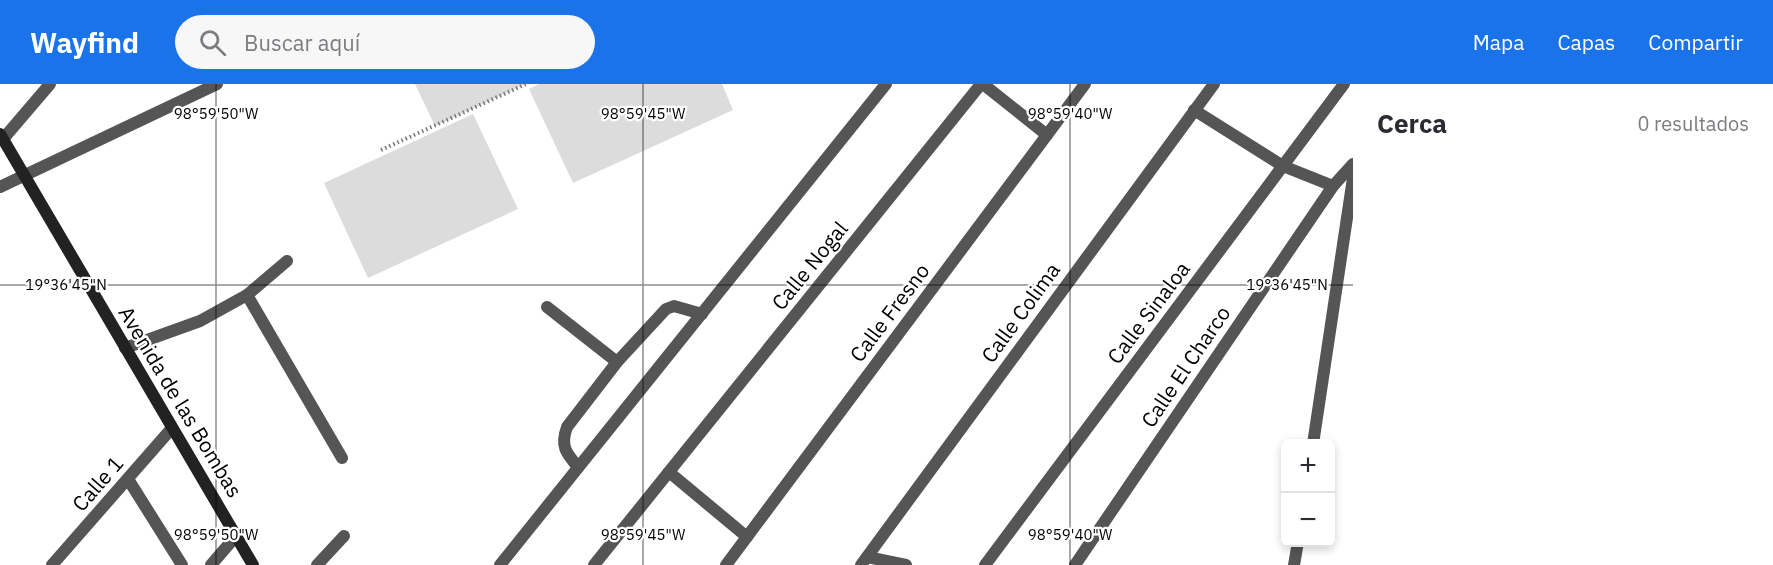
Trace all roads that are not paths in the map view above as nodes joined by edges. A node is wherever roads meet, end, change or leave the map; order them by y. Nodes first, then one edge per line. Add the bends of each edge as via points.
1 (50, 84) edge
2 (886, 84) edge
3 (982, 84) edge
4 (1084, 84) edge
5 (1214, 84) edge
6 (1344, 84) edge
7 (213, 85) edge
8 (1194, 110) junction
9 (1047, 135) junction
10 (1, 136) edge
11 (1353, 164) edge
12 (1282, 166) junction
13 (24, 176) junction
14 (1353, 178) edge
15 (1333, 186) junction
16 (0, 187) edge
17 (287, 261) dead end
18 (247, 295) junction
19 (547, 307) dead end
20 (702, 314) junction
21 (125, 348) junction
22 (617, 362) junction
23 (172, 428) junction
24 (1314, 439) edge
25 (342, 458) dead end
26 (578, 468) junction
27 (669, 472) junction
28 (128, 478) junction
29 (236, 536) junction
30 (344, 536) dead end
31 (747, 537) junction
32 (1297, 547) edge
33 (864, 561) edge
34 (52, 565) edge
35 (182, 565) edge
36 (211, 565) edge
37 (253, 565) edge
38 (317, 565) edge
39 (500, 565) edge
40 (594, 565) edge
41 (726, 565) edge
42 (906, 565) edge
43 (985, 565) edge
44 (1075, 565) edge
45 (1294, 565) edge

1 - 10 street
2 - 20 street
3 - 9 street, Calle Nogal
3 - 27 street, Calle Nogal
4 - 9 street, Calle Fresno
5 - 8 street, Calle Colima
6 - 12 street, Calle Sinaloa
7 - 13 street
8 - 12 street
8 - 33 street, Calle Colima
9 - 31 street, Calle Fresno
10 - 13 main road, Avenida de las Bombas
11 - 15 street, Calle El Charco
12 - 15 street
12 - 43 street, Calle Sinaloa
13 - 16 street
13 - 21 main road, Avenida de las Bombas
14 - 24 street
15 - 44 street, Calle El Charco
17 - 18 street
18 - 21 street via 200,321
18 - 25 street
19 - 22 street
20 - 22 street via 674,306 666,309
20 - 26 street
21 - 23 main road, Avenida de las Bombas
22 - 26 street via 567,427 564,450
23 - 28 street, Calle 1
23 - 29 main road, Avenida de las Bombas
26 - 39 street
27 - 31 street
27 - 40 street, Calle Nogal
28 - 34 street, Calle 1
28 - 35 street
29 - 36 street
29 - 37 main road, Avenida de las Bombas
30 - 38 street
31 - 41 street, Calle Fresno
32 - 45 street
33 - 42 street

